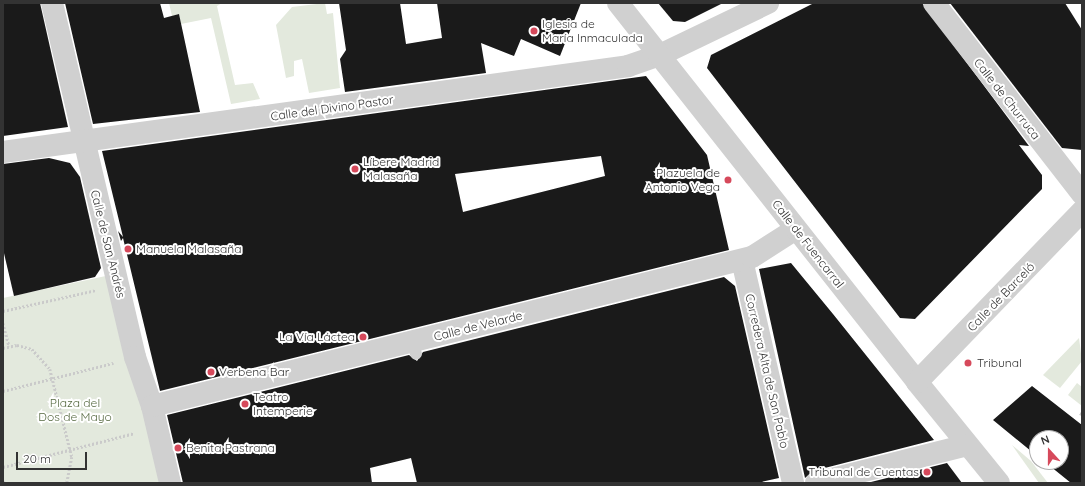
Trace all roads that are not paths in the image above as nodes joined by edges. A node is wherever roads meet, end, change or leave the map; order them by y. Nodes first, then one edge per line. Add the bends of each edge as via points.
1 (52, 3) edge
2 (618, 3) edge
3 (768, 3) edge
4 (934, 3) edge
5 (660, 55) junction
6 (83, 143) junction
7 (3, 152) edge
8 (1082, 194) edge
9 (1082, 210) edge
10 (796, 229) junction
11 (742, 260) junction
12 (917, 382) junction
13 (152, 406) junction
14 (967, 445) junction
15 (170, 483) edge
16 (793, 483) edge
17 (816, 483) edge
18 (999, 483) edge

1 - 6 street, Calle de San Andrés
2 - 5 street, Calle de Fuencarral
3 - 5 street, Calle del Divino Pastor
4 - 8 street, Calle de Churruca
5 - 6 street, Calle del Divino Pastor via 620,67
5 - 10 street, Calle de Fuencarral
6 - 7 street, Calle del Divino Pastor
6 - 13 street, Calle de San Andrés via 135,357
9 - 12 street, Calle de Barceló
10 - 11 street, Calle de Velarde
10 - 12 street, Calle de Fuencarral
11 - 13 street, Calle de Velarde via 414,348
11 - 16 street, Corredera Alta de San Pablo
12 - 14 street, Calle de Fuencarral
13 - 15 street, Calle de San Andrés
14 - 17 street
14 - 18 street, Calle de Fuencarral

